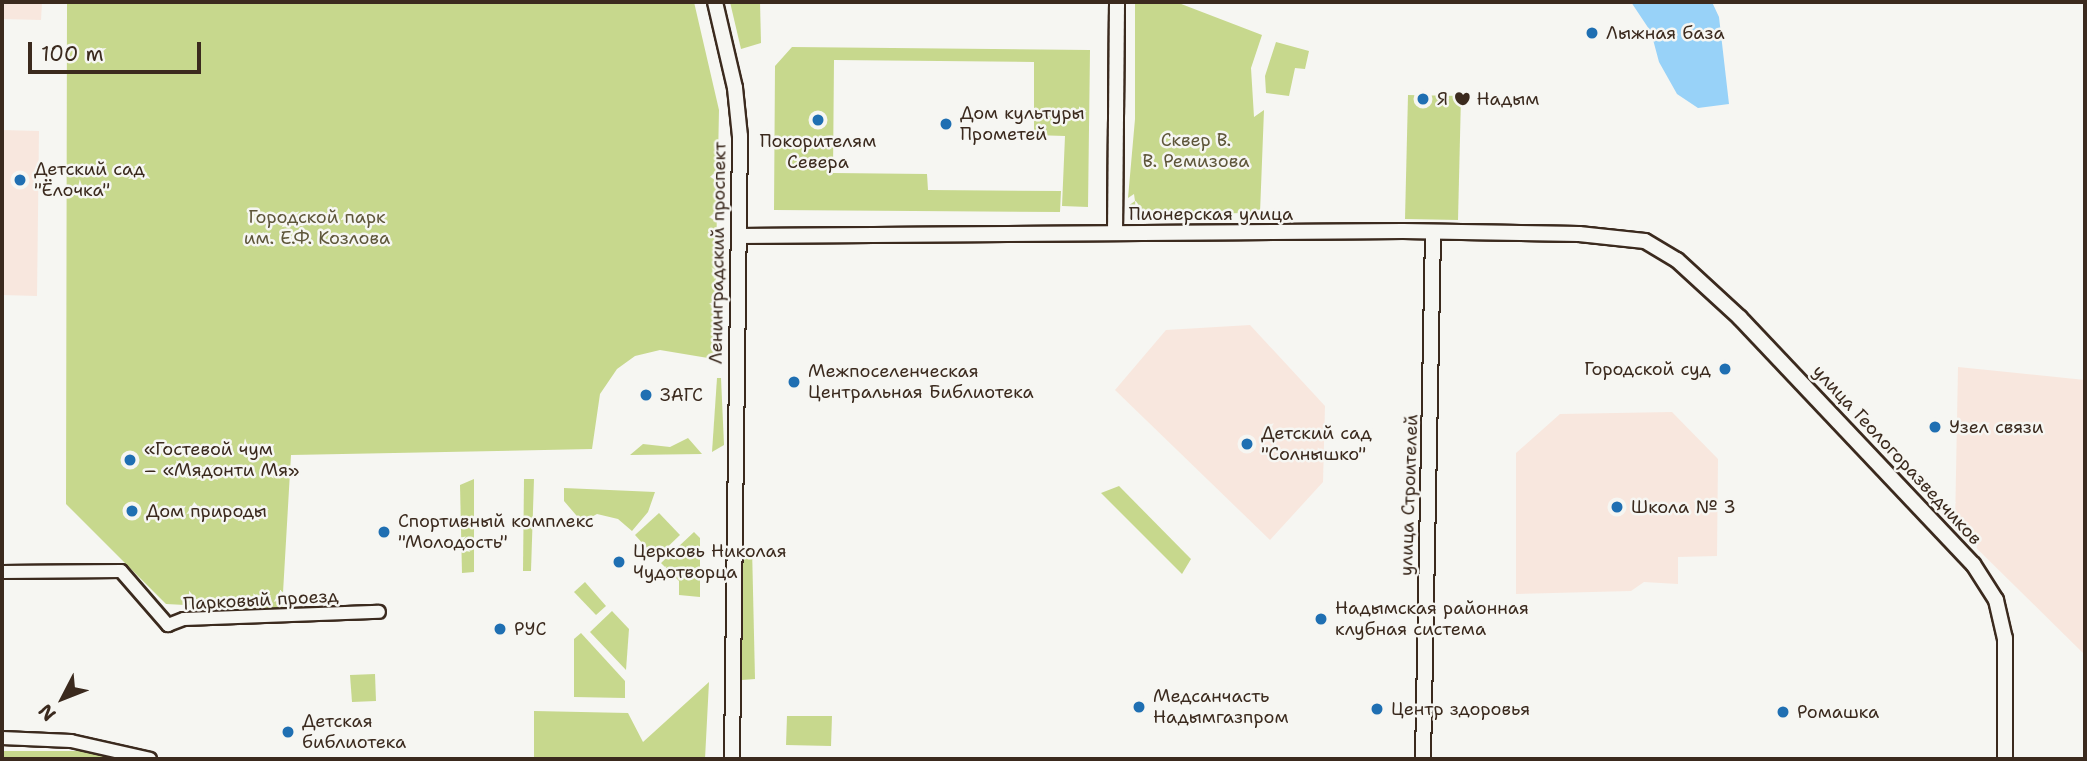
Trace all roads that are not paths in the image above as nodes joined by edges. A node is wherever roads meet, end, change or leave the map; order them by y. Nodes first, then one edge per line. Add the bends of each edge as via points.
1 (715, 2) edge
2 (1116, 2) edge
3 (1433, 232) junction
4 (1115, 233) junction
5 (739, 236) junction
6 (1677, 260) joint
7 (2, 572) edge
8 (379, 611) dead end
9 (2, 738) edge
10 (150, 759) edge
11 (732, 759) edge
12 (1423, 759) edge
13 (2005, 759) edge

1 - 5 street, Ленинградский проспект via 735,88
2 - 4 street
3 - 4 street, Пионерская улица
3 - 6 street, Пионерская улица via 1625,237 1645,241
3 - 12 street, улица Строителей
4 - 5 street, Пионерская улица
5 - 11 street, Ленинградский проспект
6 - 13 street, улица Геологоразведчиков via 1740,318 1948,534 1987,584 2005,638
7 - 8 street, Парковый проезд via 121,571 167,625 184,619
9 - 10 street via 71,741

